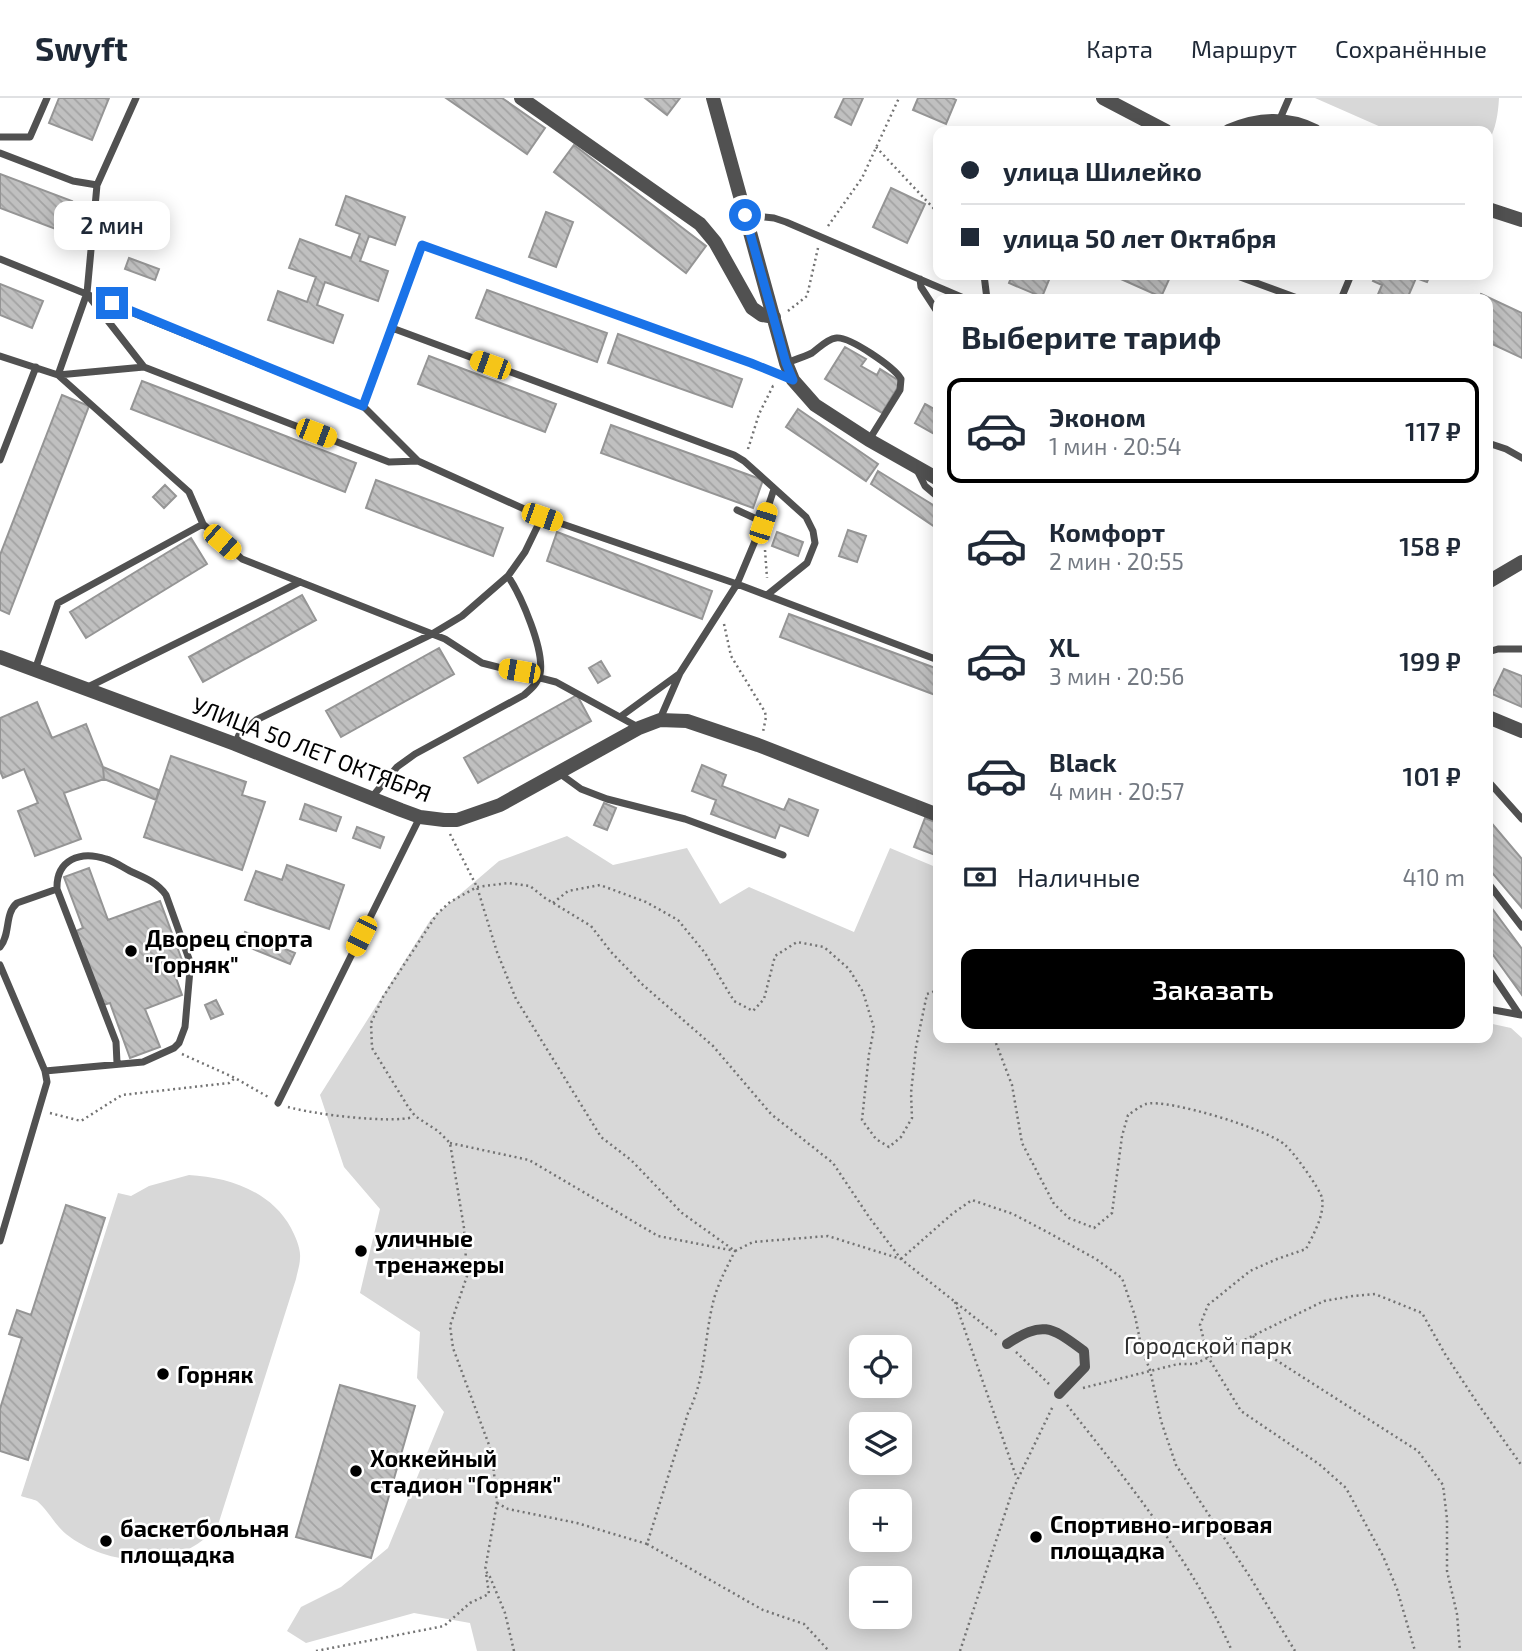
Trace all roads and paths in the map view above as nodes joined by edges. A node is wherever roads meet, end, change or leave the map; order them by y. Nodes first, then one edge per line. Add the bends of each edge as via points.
1 (47, 98) edge
2 (136, 98) edge
3 (522, 98) edge
4 (713, 98) edge
5 (900, 98) edge
6 (1103, 98) edge
7 (1289, 98) edge
8 (1279, 121) junction
9 (1156, 126) edge
10 (1244, 126) edge
11 (1301, 126) edge
12 (0, 137) edge
13 (876, 146) junction
14 (0, 153) edge
15 (97, 185) junction
16 (933, 208) edge
17 (1493, 210) edge
18 (745, 215) junction
19 (1522, 219) edge
20 (822, 236) junction
21 (0, 259) edge
22 (920, 278) junction
23 (1248, 280) edge
24 (87, 293) junction
25 (955, 294) edge
26 (1286, 294) edge
27 (933, 306) edge
28 (774, 317) junction
29 (392, 328) junction
30 (0, 356) edge
31 (786, 363) junction
32 (36, 367) junction
33 (144, 367) junction
34 (58, 375) junction
35 (793, 380) junction
36 (363, 406) junction
37 (869, 440) junction
38 (1493, 445) edge
39 (1522, 458) edge
40 (0, 460) edge
41 (418, 461) junction
42 (744, 461) junction
43 (915, 466) junction
44 (933, 476) edge
45 (774, 489) junction
46 (933, 493) edge
47 (737, 510) dead end
48 (542, 517) junction
49 (763, 523) junction
50 (203, 524) junction
51 (1522, 562) edge
52 (508, 576) junction
53 (1493, 576) edge
54 (300, 582) junction
55 (737, 584) junction
56 (767, 595) junction
57 (720, 615) junction
58 (432, 634) junction
59 (1522, 649) edge
60 (1493, 651) edge
61 (0, 657) edge
62 (933, 658) edge
63 (35, 670) junction
64 (680, 673) junction
65 (540, 676) junction
66 (86, 688) junction
67 (620, 717) junction
68 (1493, 719) edge
69 (660, 720) junction
70 (639, 728) junction
71 (1522, 731) edge
72 (235, 744) junction
73 (758, 745) junction
74 (558, 772) junction
75 (1493, 787) edge
76 (371, 798) junction
77 (933, 813) edge
78 (420, 817) junction
79 (1522, 819) edge
80 (444, 820) junction
81 (782, 855) dead end
82 (477, 887) junction
83 (57, 889) junction
84 (1493, 889) edge
85 (553, 903) junction
86 (1522, 927) edge
87 (0, 947) edge
88 (0, 965) edge
89 (1493, 975) edge
90 (933, 992) edge
91 (1493, 1010) edge
92 (1521, 1015) edge
93 (995, 1043) edge
94 (117, 1063) junction
95 (45, 1070) junction
96 (235, 1078) dead end
97 (278, 1103) dead end
98 (40, 1110) junction
99 (450, 1143) junction
100 (0, 1241) edge
101 (735, 1251) junction
102 (901, 1259) junction
103 (956, 1302) junction
104 (1253, 1336) junction
105 (1007, 1344) junction
106 (1208, 1357) junction
107 (1150, 1370) junction
108 (1059, 1394) junction
109 (1522, 1466) edge
110 (1017, 1479) junction
111 (496, 1503) junction
112 (647, 1544) junction
113 (485, 1570) junction
114 (316, 1651) edge
115 (514, 1651) edge
116 (829, 1651) edge
117 (960, 1651) edge
118 (1232, 1651) edge
119 (1295, 1651) edge
120 (1415, 1651) edge
121 (1460, 1651) edge

1 - 12 lane via 30,137
2 - 15 lane
3 - 28 street via 699,224 715,242 752,308
4 - 18 street
5 - 13 path
6 - 9 street
7 - 8 lane
8 - 10 street
8 - 11 street
13 - 16 path
13 - 20 path via 856,187
14 - 15 lane via 73,181
15 - 24 lane
17 - 19 street
18 - 20 lane via 774,218
18 - 28 street
20 - 22 lane
20 - 28 path via 807,296
21 - 24 lane
22 - 25 lane
22 - 27 lane via 920,287
23 - 26 lane
24 - 33 lane
24 - 34 lane
24 - 36 lane
28 - 31 street
29 - 35 lane via 422,245
29 - 36 lane
29 - 42 lane
30 - 32 lane
31 - 35 street
31 - 37 lane via 837,337 892,368 901,379 900,390
32 - 34 lane
32 - 40 lane
33 - 34 lane
33 - 41 lane via 389,462
34 - 50 lane via 190,492
35 - 37 street via 815,405
35 - 42 path via 785,391 773,386
36 - 41 lane
37 - 43 street
38 - 39 lane
41 - 48 lane
42 - 45 lane
43 - 44 street
43 - 46 lane
45 - 49 lane
45 - 56 lane via 806,517 815,543 807,564
47 - 49 lane
48 - 52 lane
48 - 55 lane
49 - 55 lane
49 - 56 path
50 - 54 lane via 242,559
50 - 63 lane via 58,603
51 - 53 street
52 - 58 lane via 462,616
52 - 65 lane via 526,606
54 - 58 lane
54 - 66 lane
55 - 56 lane
55 - 57 lane
56 - 62 lane
57 - 64 lane
57 - 73 path via 731,656 766,717
58 - 65 lane via 481,663
58 - 72 lane via 256,720
59 - 60 lane
61 - 63 street, УЛИЦА 50 ЛЕТ ОКТЯБРЯ
63 - 66 street, УЛИЦА 50 ЛЕТ ОКТЯБРЯ
64 - 67 lane
64 - 69 lane
65 - 67 lane
65 - 76 lane via 524,695 415,754 397,767
66 - 72 street, УЛИЦА 50 ЛЕТ ОКТЯБРЯ
67 - 70 lane
68 - 71 street
69 - 70 street, УЛИЦА 50 ЛЕТ ОКТЯБРЯ
69 - 73 street, УЛИЦА 50 ЛЕТ ОКТЯБРЯ via 687,721
70 - 74 street, УЛИЦА 50 ЛЕТ ОКТЯБРЯ
72 - 76 street, УЛИЦА 50 ЛЕТ ОКТЯБРЯ
73 - 77 street, УЛИЦА 50 ЛЕТ ОКТЯБРЯ
74 - 80 street, УЛИЦА 50 ЛЕТ ОКТЯБРЯ via 500,805
74 - 81 lane via 581,789 607,799 685,819
75 - 79 lane
76 - 78 street, УЛИЦА 50 ЛЕТ ОКТЯБРЯ
78 - 80 street, УЛИЦА 50 ЛЕТ ОКТЯБРЯ
78 - 97 lane
80 - 82 path
82 - 85 path via 519,883
82 - 99 path via 437,914 371,1023 372,1048 407,1105
82 - 101 path via 516,999 601,1137 631,1160 682,1213
83 - 87 lane via 12,907
83 - 94 lane via 116,1042
83 - 94 lane via 59,869 65,863 92,856 150,880 166,895 189,959 185,1027 179,1043 143,1062
84 - 86 lane
85 - 90 path via 568,891 600,885 646,902 678,920 734,1001 753,1010 764,999 775,956 797,942 824,947 849,969 863,992 874,1028 862,1120 876,1139 889,1147 912,1118 921,1021 927,994
85 - 102 path via 591,926 643,985 713,1045 771,1114 834,1163
88 - 95 lane
89 - 92 lane
91 - 92 lane
93 - 106 path via 1012,1085 1022,1143 1054,1204 1069,1218 1094,1228 1111,1213 1128,1115 1148,1103 1204,1112 1263,1133 1284,1143 1306,1172 1322,1198 1320,1221 1306,1249 1250,1271 1208,1305 1199,1325
94 - 95 lane
95 - 98 lane
96 - 98 path via 229,1083 122,1095 81,1121
98 - 100 lane
99 - 101 path via 529,1160 659,1236
99 - 111 path via 467,1276 450,1326 453,1348 492,1453
101 - 102 path via 752,1242 828,1236
101 - 112 path via 712,1305 697,1395
102 - 103 path
102 - 107 path via 972,1200 1013,1214 1122,1278
103 - 105 path
103 - 110 path
104 - 106 path
104 - 109 path via 1324,1301 1376,1294 1400,1303 1422,1314
104 - 121 path via 1265,1353 1418,1451 1443,1485 1447,1571
105 - 108 path
105 - 108 street via 1028,1330 1048,1328 1084,1351 1085,1367
106 - 107 path via 1195,1364
106 - 120 path via 1241,1411 1346,1488 1392,1578
107 - 108 path
107 - 119 path via 1176,1465
108 - 110 path
108 - 118 path via 1195,1578
110 - 117 path
111 - 112 path
111 - 113 path
112 - 116 path via 763,1610 804,1624
113 - 114 path via 489,1594 470,1603 444,1626
113 - 115 path via 505,1613

